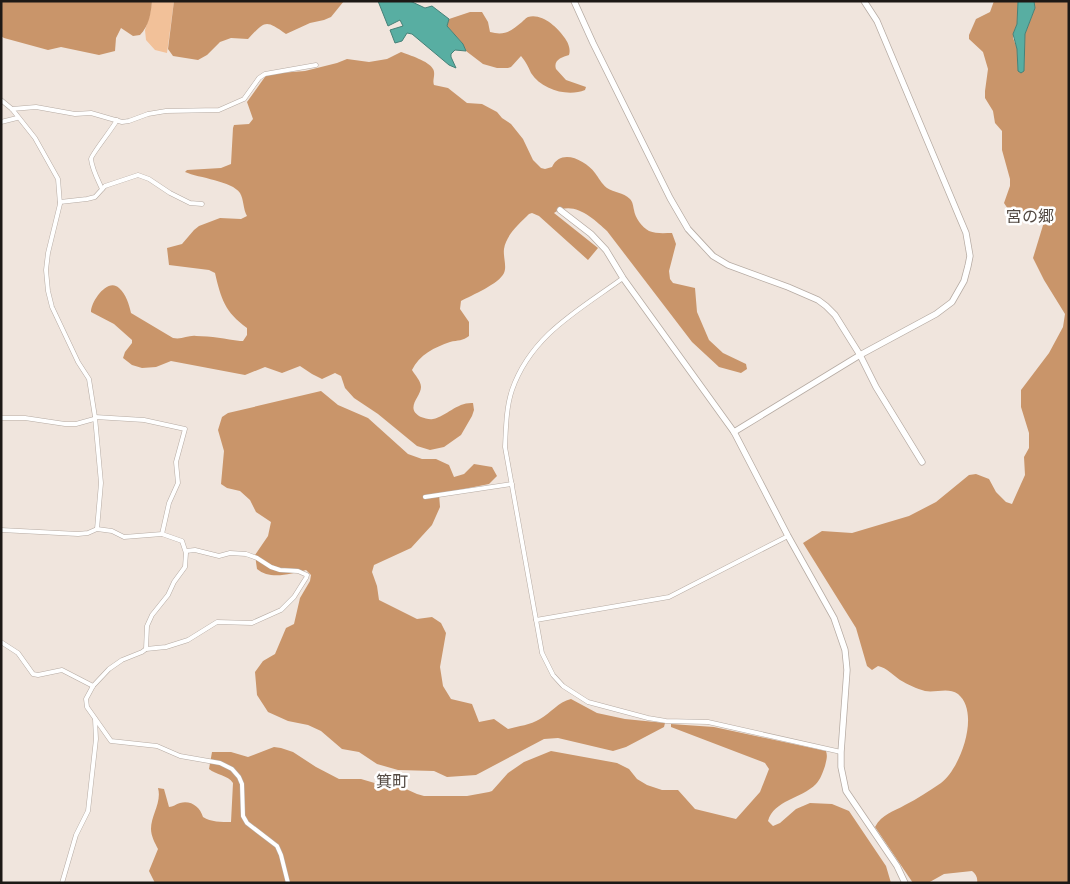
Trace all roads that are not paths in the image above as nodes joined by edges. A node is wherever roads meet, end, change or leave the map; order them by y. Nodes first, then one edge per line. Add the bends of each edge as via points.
1 (574, 1) edge
2 (864, 1) edge
3 (316, 64) dead end
4 (1, 100) edge
5 (12, 110) junction
6 (18, 118) junction
7 (118, 120) junction
8 (1, 122) edge
9 (102, 189) junction
10 (60, 202) junction
11 (202, 204) dead end
12 (560, 210) dead end
13 (623, 278) junction
14 (860, 355) junction
15 (1, 418) edge
16 (94, 418) junction
17 (734, 432) junction
18 (922, 462) dead end
19 (512, 484) junction
20 (425, 497) dead end
21 (97, 529) junction
22 (1, 530) edge
23 (162, 534) junction
24 (788, 536) junction
25 (186, 551) junction
26 (536, 620) junction
27 (1, 642) edge
28 (146, 649) junction
29 (93, 686) junction
30 (95, 719) junction
31 (841, 752) junction
32 (62, 883) edge
33 (288, 883) edge
34 (905, 883) edge

1 - 14 street via 592,43 688,229 713,256 728,265 818,300 835,315
2 - 14 street via 877,21 966,233 970,256 964,281 952,302
3 - 7 street via 265,74 244,99 220,110 166,111 130,121
4 - 5 street
5 - 6 street
5 - 7 street via 36,107 75,114 91,113
6 - 8 street
6 - 10 street via 36,138 58,180
7 - 9 street via 92,155
9 - 10 street via 95,197
9 - 11 street via 138,175 190,203
10 - 16 street via 48,253 48,291 52,307 88,379
12 - 13 street via 606,250
13 - 17 street
13 - 19 street via 552,329 527,357 512,390 506,418 505,447
14 - 17 street
14 - 18 street
15 - 16 street via 76,424
16 - 21 street via 101,483
16 - 23 street via 144,420 186,429 176,462 178,483 168,503
17 - 24 street
19 - 20 street
19 - 26 street
21 - 22 street via 78,534
21 - 23 street via 124,537
23 - 25 street via 182,541
24 - 26 street via 669,597
24 - 31 street via 834,618 845,650 847,670
25 - 28 street via 185,567 147,626
25 - 28 street via 219,556 246,554 271,567 307,575 294,597 281,610 252,623 217,622 188,640
26 - 31 street via 542,653 553,675 563,686 588,702 648,718 708,722
27 - 29 street via 18,653 33,674 62,670
28 - 29 street via 109,669
29 - 30 street via 86,699 87,708
30 - 32 street via 96,739 88,811 76,835
30 - 33 street via 111,741 157,746 180,756 220,762 232,769 242,784 243,816 247,823 277,846
31 - 34 street via 846,791

